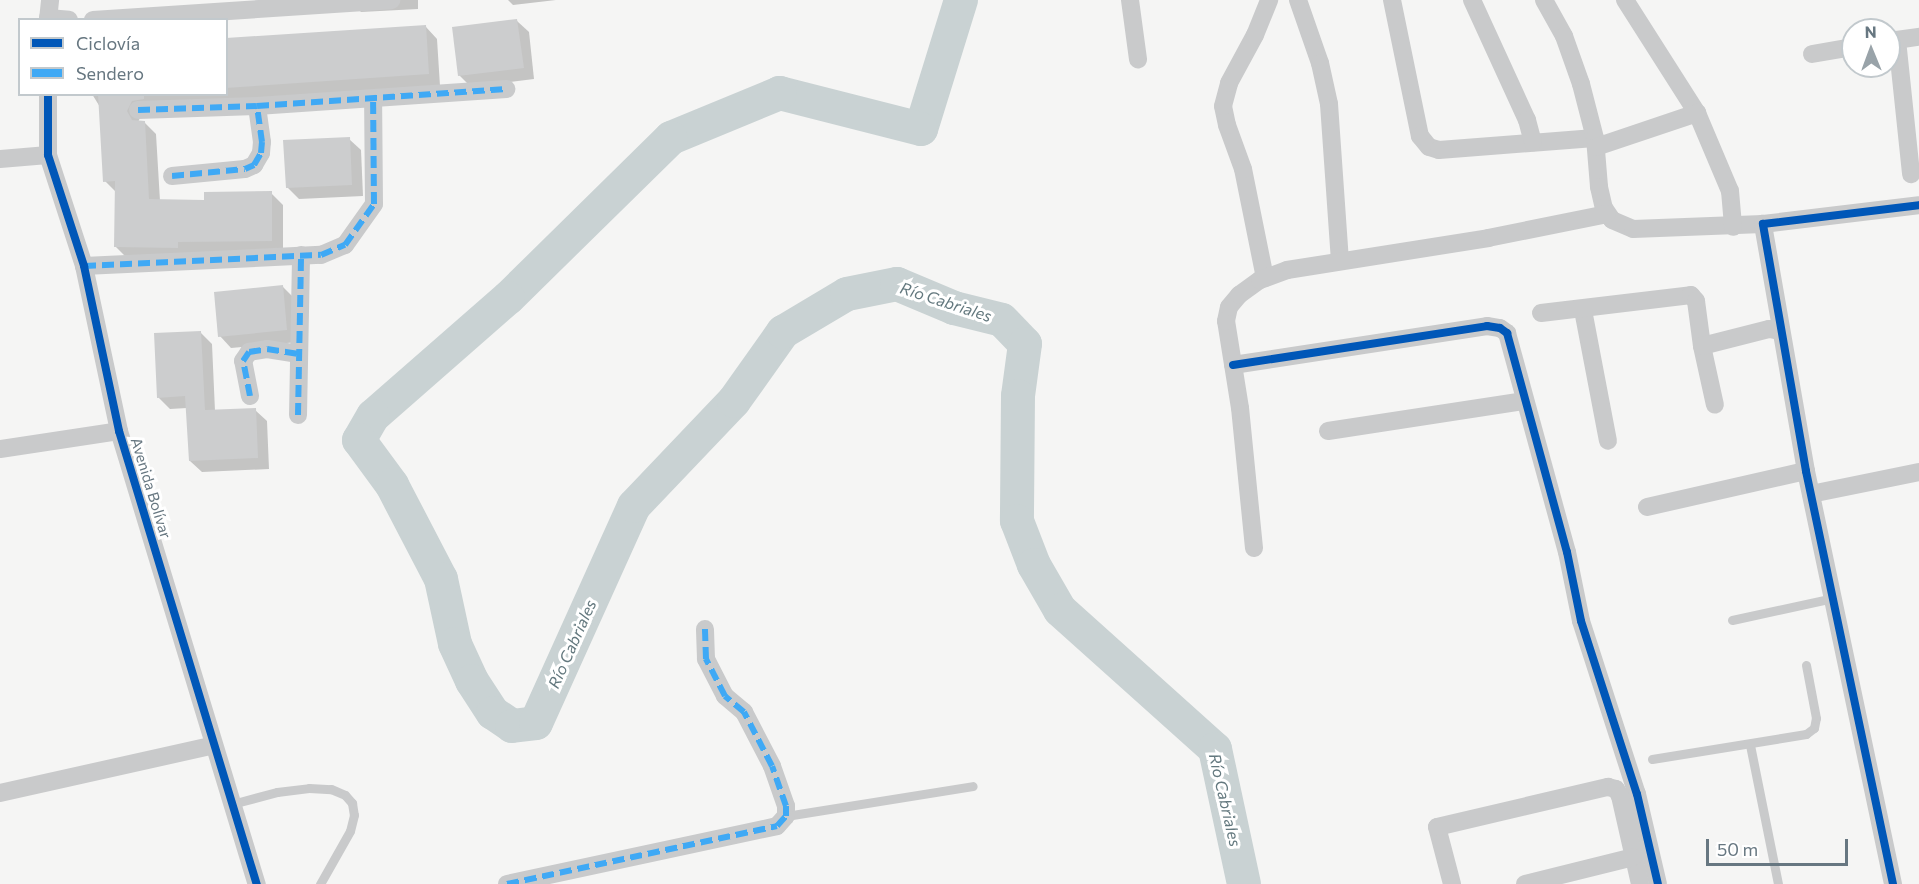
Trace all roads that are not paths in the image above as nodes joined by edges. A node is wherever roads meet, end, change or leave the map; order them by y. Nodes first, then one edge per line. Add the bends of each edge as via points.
1 (391, 0) edge
2 (1130, 0) edge
3 (1269, 0) edge
4 (1298, 0) edge
5 (1392, 0) edge
6 (1472, 0) edge
7 (1544, 0) edge
8 (1625, 0) edge
9 (49, 12) edge
10 (64, 18) edge
11 (123, 18) edge
12 (1919, 37) edge
13 (1901, 40) edge
14 (1841, 49) edge
15 (1812, 54) dead end
16 (1138, 59) dead end
17 (1898, 78) edge
18 (506, 89) dead end
19 (48, 96) edge
20 (373, 99) junction
21 (257, 105) junction
22 (138, 110) dead end
23 (1696, 113) junction
24 (1533, 142) junction
25 (1595, 143) junction
26 (48, 154) junction
27 (0, 159) edge
28 (1911, 174) dead end
29 (172, 176) dead end
30 (1919, 205) edge
31 (1607, 214) junction
32 (1763, 224) junction
33 (1732, 227) junction
34 (301, 255) junction
35 (1340, 261) junction
36 (84, 266) junction
37 (1266, 278) junction
38 (1583, 310) junction
39 (1541, 313) dead end
40 (1780, 331) junction
41 (1702, 346) junction
42 (299, 354) junction
43 (1233, 365) junction
44 (249, 396) dead end
45 (1526, 401) junction
46 (1715, 405) dead end
47 (298, 415) dead end
48 (119, 431) junction
49 (1328, 431) dead end
50 (1608, 441) dead end
51 (0, 448) edge
52 (1806, 471) junction
53 (1919, 472) edge
54 (1811, 494) junction
55 (1647, 507) dead end
56 (1254, 548) dead end
57 (1833, 598) junction
58 (1732, 620) dead end
59 (705, 629) dead end
60 (1806, 665) dead end
61 (214, 745) junction
62 (1750, 745) junction
63 (1652, 759) dead end
64 (973, 786) dead end
65 (0, 793) edge
66 (232, 804) junction
67 (786, 816) junction
68 (1633, 857) junction
69 (257, 884) edge
70 (320, 884) edge
71 (507, 884) edge
72 (1452, 884) edge
73 (1525, 884) edge
74 (1640, 884) edge
75 (1658, 884) edge
76 (1778, 884) edge
77 (1893, 884) edge

1 - 11 street
2 - 16 street
3 - 37 street via 1229,82 1223,106 1243,169
4 - 35 street via 1320,63 1329,104
5 - 24 street via 1424,142 1439,150
6 - 24 street via 1527,120
7 - 25 street via 1570,52
8 - 23 street
9 - 10 street
12 - 13 street
14 - 15 street
17 - 28 street
18 - 20 street
19 - 26 street, Avenida Bolívar
20 - 21 street
20 - 34 street via 374,204 345,245 321,255
21 - 22 street
21 - 29 street via 262,142 254,165
23 - 25 street
23 - 33 street via 1730,191
24 - 25 street
25 - 31 street via 1599,187
26 - 27 street
26 - 36 street, Avenida Bolívar
30 - 32 street
31 - 33 street via 1618,224 1633,229
31 - 35 street via 1488,238
32 - 33 street
32 - 40 street
34 - 36 street
34 - 42 street
35 - 37 street via 1287,270
36 - 48 street, Avenida Bolívar
37 - 43 street via 1239,294 1229,307 1226,321
38 - 39 street
38 - 41 street via 1691,294 1696,301
38 - 50 street
40 - 41 street via 1769,329
40 - 52 street
41 - 46 street
42 - 44 street via 267,349 249,351 243,361
42 - 47 street
43 - 45 street via 1494,326 1507,333
43 - 56 street
45 - 49 street
45 - 75 street via 1584,631 1637,794
48 - 51 street
48 - 61 street, Avenida Bolívar
52 - 54 street
52 - 55 street
53 - 54 street
54 - 57 street
57 - 58 lane
57 - 77 street
59 - 67 street via 705,659 725,696 744,712 772,766
60 - 62 lane via 1816,718 1814,728 1806,734
61 - 65 street
61 - 66 street, Avenida Bolívar
62 - 63 lane
62 - 76 lane
64 - 67 lane
66 - 69 street, Avenida Bolívar
66 - 70 lane via 309,788 331,789 345,795 352,803 354,815 350,831
67 - 71 street via 777,825
68 - 72 street via 1620,796 1616,789 1600,788 1437,827
68 - 73 street
68 - 74 street

